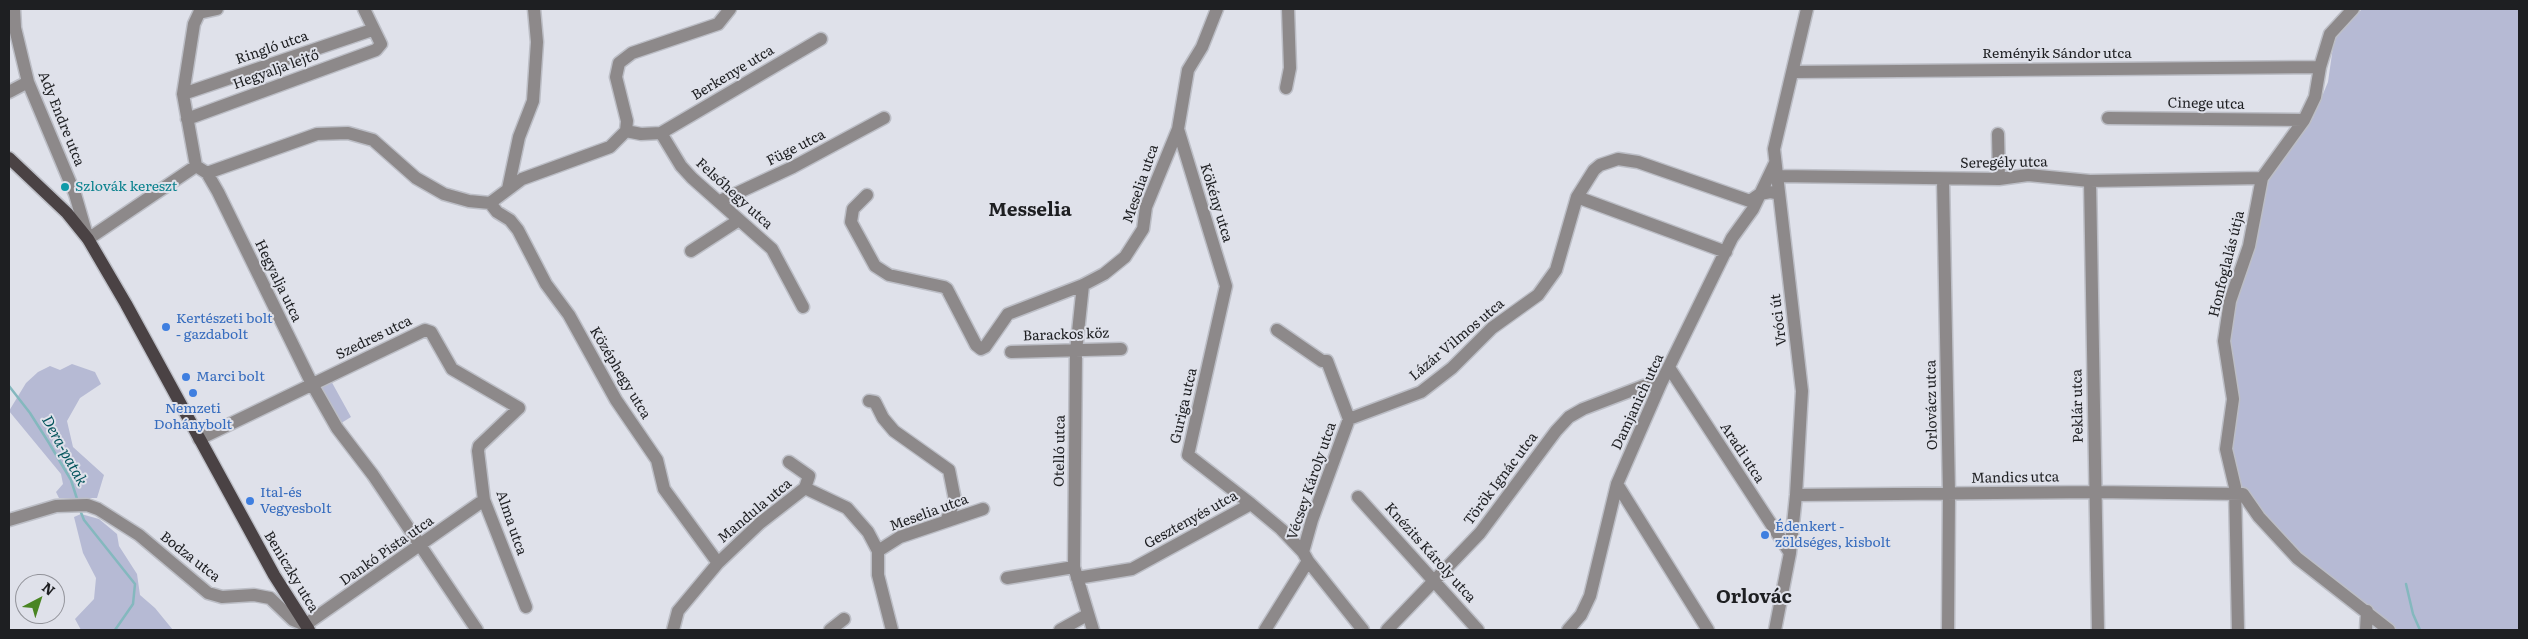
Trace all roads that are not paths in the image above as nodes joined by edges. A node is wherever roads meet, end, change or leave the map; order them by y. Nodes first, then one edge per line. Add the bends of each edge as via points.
1 (14, 9) edge
2 (216, 9) edge
3 (364, 9) edge
4 (534, 9) edge
5 (730, 9) edge
6 (1217, 9) edge
7 (1288, 9) edge
8 (1807, 9) edge
9 (2353, 9) edge
10 (200, 11) edge
11 (372, 30) junction
12 (821, 39) dead end
13 (2320, 67) junction
14 (1794, 72) junction
15 (28, 82) junction
16 (1286, 88) dead end
17 (9, 92) edge
18 (182, 94) junction
19 (884, 118) dead end
20 (2108, 118) dead end
21 (187, 119) junction
22 (2304, 120) junction
23 (1178, 129) junction
24 (626, 131) junction
25 (661, 134) junction
26 (1998, 134) dead end
27 (9, 158) edge
28 (202, 169) junction
29 (1776, 170) junction
30 (2262, 178) junction
31 (1943, 179) junction
32 (1999, 179) junction
33 (2090, 181) junction
34 (508, 189) junction
35 (1760, 194) junction
36 (1779, 194) junction
37 (867, 196) dead end
38 (1578, 197) junction
39 (720, 201) junction
40 (490, 202) junction
41 (739, 220) junction
42 (88, 239) junction
43 (692, 251) dead end
44 (1726, 252) junction
45 (1083, 285) junction
46 (1226, 286) joint
47 (803, 307) dead end
48 (1277, 330) dead end
49 (1122, 349) dead end
50 (1076, 351) junction
51 (1011, 352) dead end
52 (1670, 369) junction
53 (312, 384) junction
54 (1661, 384) junction
55 (869, 401) dead end
56 (1349, 419) junction
57 (199, 440) junction
58 (480, 446) joint
59 (789, 462) dead end
60 (1617, 484) junction
61 (805, 488) junction
62 (2094, 492) junction
63 (2235, 492) junction
64 (1948, 494) junction
65 (1796, 495) junction
66 (1358, 497) dead end
67 (484, 500) junction
68 (1251, 504) junction
69 (983, 509) dead end
70 (2254, 510) junction
71 (9, 520) edge
72 (946, 521) junction
73 (2236, 524) junction
74 (421, 546) junction
75 (878, 551) junction
76 (1790, 553) junction
77 (1306, 556) junction
78 (718, 563) junction
79 (1075, 573) junction
80 (1007, 578) dead end
81 (1435, 580) junction
82 (526, 608) dead end
83 (2367, 611) junction
84 (1087, 615) junction
85 (844, 619) dead end
86 (307, 628) edge
87 (477, 630) edge
88 (673, 630) edge
89 (830, 630) edge
90 (892, 630) edge
91 (1060, 630) edge
92 (1093, 630) edge
93 (1265, 630) edge
94 (1363, 630) edge
95 (1387, 630) edge
96 (1478, 630) edge
97 (1568, 630) edge
98 (1708, 630) edge
99 (1775, 630) edge
100 (1948, 630) edge
101 (2098, 630) edge
102 (2238, 630) edge
103 (2366, 630) edge
104 (2389, 630) edge

1 - 15 street, Ady Endre utca via 15,28
2 - 10 street
3 - 11 street
4 - 34 street via 537,42 533,101 519,137
5 - 24 street via 718,24 632,53 619,63 616,77 627,121
6 - 23 street, Meselia utca via 1202,47 1188,70
7 - 16 street via 1290,68
8 - 14 street, Vróci út
9 - 13 street, Honfoglalás útja via 2330,34
10 - 18 street, Hegyalja utca via 194,24
11 - 18 street, Ringló utca
11 - 21 street, Hegyalja lejtő via 381,44 376,50
12 - 25 street, Berkenye utca
13 - 14 street, Reményik Sándor utca
13 - 22 street, Honfoglalás útja via 2315,97
14 - 29 street, Vróci út via 1774,150
15 - 17 street
15 - 42 street, Ady Endre utca via 75,194
18 - 21 street, Hegyalja utca
19 - 39 street, Füge utca via 793,168
20 - 22 street, Cinege utca
21 - 28 street, Hegyalja utca
22 - 30 street, Honfoglalás útja
23 - 45 street, Meselia utca via 1146,208 1143,229 1126,257
23 - 46 street, Kökény utca
24 - 25 street
24 - 34 street via 610,147 522,180
25 - 39 street, Felsőhegy utca via 681,166
26 - 32 street
27 - 42 main road, Beniczky utca via 67,213
28 - 40 street via 318,134 348,133 372,140 416,178 444,194 469,202
28 - 42 street
28 - 53 street, Hegyalja utca
29 - 31 street, Seregély utca
29 - 35 street, Damjanich utca
29 - 36 street, Vróci út
30 - 33 street, Seregély utca
30 - 63 street, Honfoglalás útja via 2249,246 2230,301 2224,341 2234,399 2226,449
31 - 32 street, Seregély utca
31 - 64 street, Orlovácz utca
32 - 33 street, Seregély utca via 2028,175
33 - 62 street, Peklár utca
34 - 40 street
35 - 36 street
35 - 38 street, Lázár Vilmos utca via 1750,201 1638,162 1618,160 1594,170
35 - 44 street, Damjanich utca
36 - 65 street, Vróci út via 1802,391
37 - 45 street, Meselia utca via 853,209 850,222 875,266 889,275 947,289 981,349 1008,314
38 - 44 street
38 - 56 street, Lázár Vilmos utca via 1556,270 1538,295 1492,328 1452,368 1422,392
39 - 41 street, Felsőhegy utca
40 - 78 street, Középhegy utca via 518,230 546,284 569,315 616,400 656,460 664,489
41 - 43 street
41 - 47 street, Felsőhegy utca via 772,249
42 - 57 main road, Beniczky utca
44 - 52 street, Damjanich utca
45 - 50 street, Otelló utca
46 - 68 street, Guriga utca via 1188,453
48 - 56 street via 1322,361 1327,360
49 - 50 street, Barackos köz
50 - 51 street, Barackos köz
50 - 79 street, Otelló utca
52 - 54 street, Damjanich utca
52 - 76 street, Aradi utca
53 - 57 street, Szedres utca
53 - 58 street, Szedres utca via 425,330 431,332 452,369 520,408
53 - 74 street, Hegyalja utca via 337,428
54 - 60 street, Damjanich utca
54 - 81 street, Török Ignác utca via 1646,385 1570,417 1480,533
55 - 72 street via 875,402 894,431 949,470 955,500
56 - 77 street, Vécsey Károly utca via 1312,520
57 - 86 main road, Beniczky utca
58 - 67 street, Alma utca
59 - 61 street via 809,476
60 - 97 street, Damjanich utca via 1590,596 1581,615
60 - 98 street
61 - 75 street, Mandula utca via 847,508 868,532
61 - 78 street, Mandula utca via 760,523
62 - 63 street, Mandics utca
62 - 64 street, Mandics utca
62 - 101 street, Peklár utca
63 - 70 street via 2242,494
63 - 73 street, Honfoglalás útja
64 - 65 street, Mandics utca
64 - 100 street, Orlovácz utca
65 - 76 street, Vróci út
66 - 81 street, Knézits Károly utca
67 - 74 street, Dankó Pista utca
67 - 82 street, Alma utca
68 - 77 street, Gesztenyés utca
68 - 79 street, Gesztenyés utca via 1132,569
69 - 72 street, Meselia utca
70 - 73 street
70 - 83 street via 2298,558
71 - 86 street, Bodza utca via 56,506 87,505 139,535 208,593 222,597 254,595 270,598 293,620
72 - 75 street, Meselia utca via 900,537
73 - 102 street, Honfoglalás útja
74 - 86 street, Dankó Pista utca
74 - 87 street, Hegyalja utca
75 - 90 street via 878,575
76 - 99 street, Vróci út
77 - 93 street, Vécsey Károly utca
77 - 94 street, Gesztenyés utca
78 - 88 street, Mandula utca via 678,611
79 - 80 street, Gesztenyés utca
79 - 84 street, Otelló utca
81 - 95 street, Török Ignác utca
81 - 96 street, Knézits Károly utca
83 - 103 street
83 - 104 street
84 - 91 street
84 - 92 street, Otelló utca
85 - 89 street

